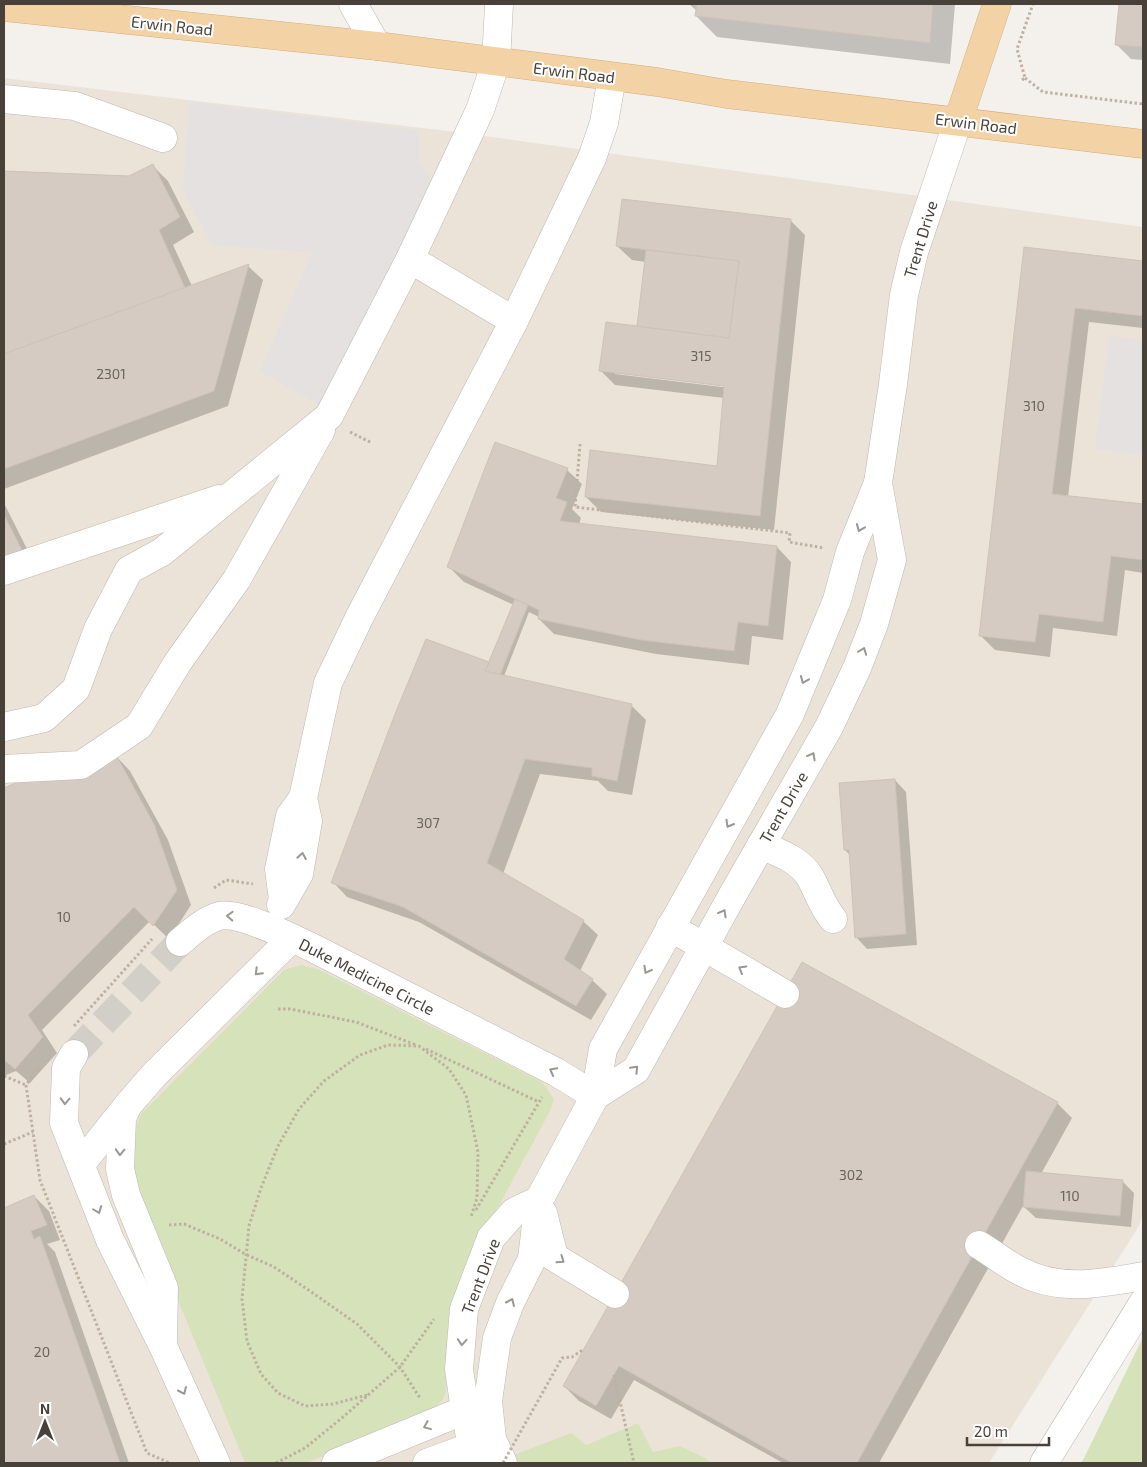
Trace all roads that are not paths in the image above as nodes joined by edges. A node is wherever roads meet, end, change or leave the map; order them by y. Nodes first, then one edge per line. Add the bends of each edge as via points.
1 (353, 4) edge
2 (498, 4) edge
3 (997, 4) edge
4 (4, 7) edge
5 (378, 46) junction
6 (496, 62) junction
7 (612, 77) junction
8 (4, 100) edge
9 (958, 121) junction
10 (163, 138) dead end
11 (1143, 144) edge
12 (410, 259) junction
13 (514, 320) junction
14 (329, 416) junction
15 (878, 483) junction
16 (234, 494) junction
17 (4, 571) edge
18 (4, 727) edge
19 (4, 769) edge
20 (761, 845) junction
21 (833, 919) dead end
22 (670, 927) junction
23 (283, 934) junction
24 (180, 942) tunnel mouth
25 (704, 947) junction
26 (784, 994) dead end
27 (74, 1054) tunnel mouth
28 (595, 1096) junction
29 (128, 1105) junction
30 (81, 1164) junction
31 (539, 1200) junction
32 (979, 1245) dead end
33 (1143, 1276) edge
34 (615, 1294) dead end
35 (1143, 1303) edge
36 (163, 1346) junction
37 (476, 1405) junction
38 (489, 1455) edge
39 (216, 1463) edge
40 (336, 1463) edge
41 (427, 1463) edge
42 (1044, 1463) edge

1 - 5 street
2 - 6 street
3 - 9 main road, Trent Drive
4 - 5 main road, Erwin Road
5 - 6 main road, Erwin Road
6 - 7 main road, Erwin Road
6 - 12 street via 480,110
7 - 9 main road, Erwin Road
7 - 13 street via 604,123 592,158
8 - 10 street via 75,106
9 - 11 main road, Erwin Road
9 - 15 street, Trent Drive via 914,252 904,295
12 - 13 street
12 - 14 street
13 - 23 street via 328,683 303,798 308,820 299,874 283,900
14 - 16 street
14 - 19 street via 237,579 178,662 139,726 81,765
20 -> 15 street, Trent Drive via 829,727 874,624 892,560
15 -> 22 street, Trent Drive via 850,552 837,600 790,714
16 - 17 street
16 - 18 street via 162,552 129,570 98,629 76,690 44,718
20 - 21 street via 794,860 809,875
25 -> 20 street, Trent Drive
22 - 25 street
22 -> 28 street, Trent Drive via 603,1049
23 -> 24 street via 236,916 219,916 194,929
28 -> 23 street, Duke Medicine Circle via 556,1072
23 -> 29 street, Duke Medicine Circle
26 -> 25 street
28 -> 25 street, Trent Drive via 636,1070
27 -> 30 street via 66,1068 64,1123
28 - 31 street, Trent Drive
29 - 30 street, Duke Medicine Circle
29 -> 36 street, Duke Medicine Circle via 122,1118 120,1170 126,1196 164,1288
30 -> 36 street, Duke Medicine Circle via 110,1240
31 -> 34 street via 554,1257
37 -> 31 street, Trent Drive via 510,1303 532,1259
31 -> 37 street, Trent Drive via 514,1212 491,1238 464,1309 460,1370
32 - 33 street via 1022,1273 1051,1282 1080,1285
35 - 42 street
36 -> 39 street, Duke Medicine Circle
37 - 38 street, Trent Drive
37 -> 40 street
38 - 41 street

